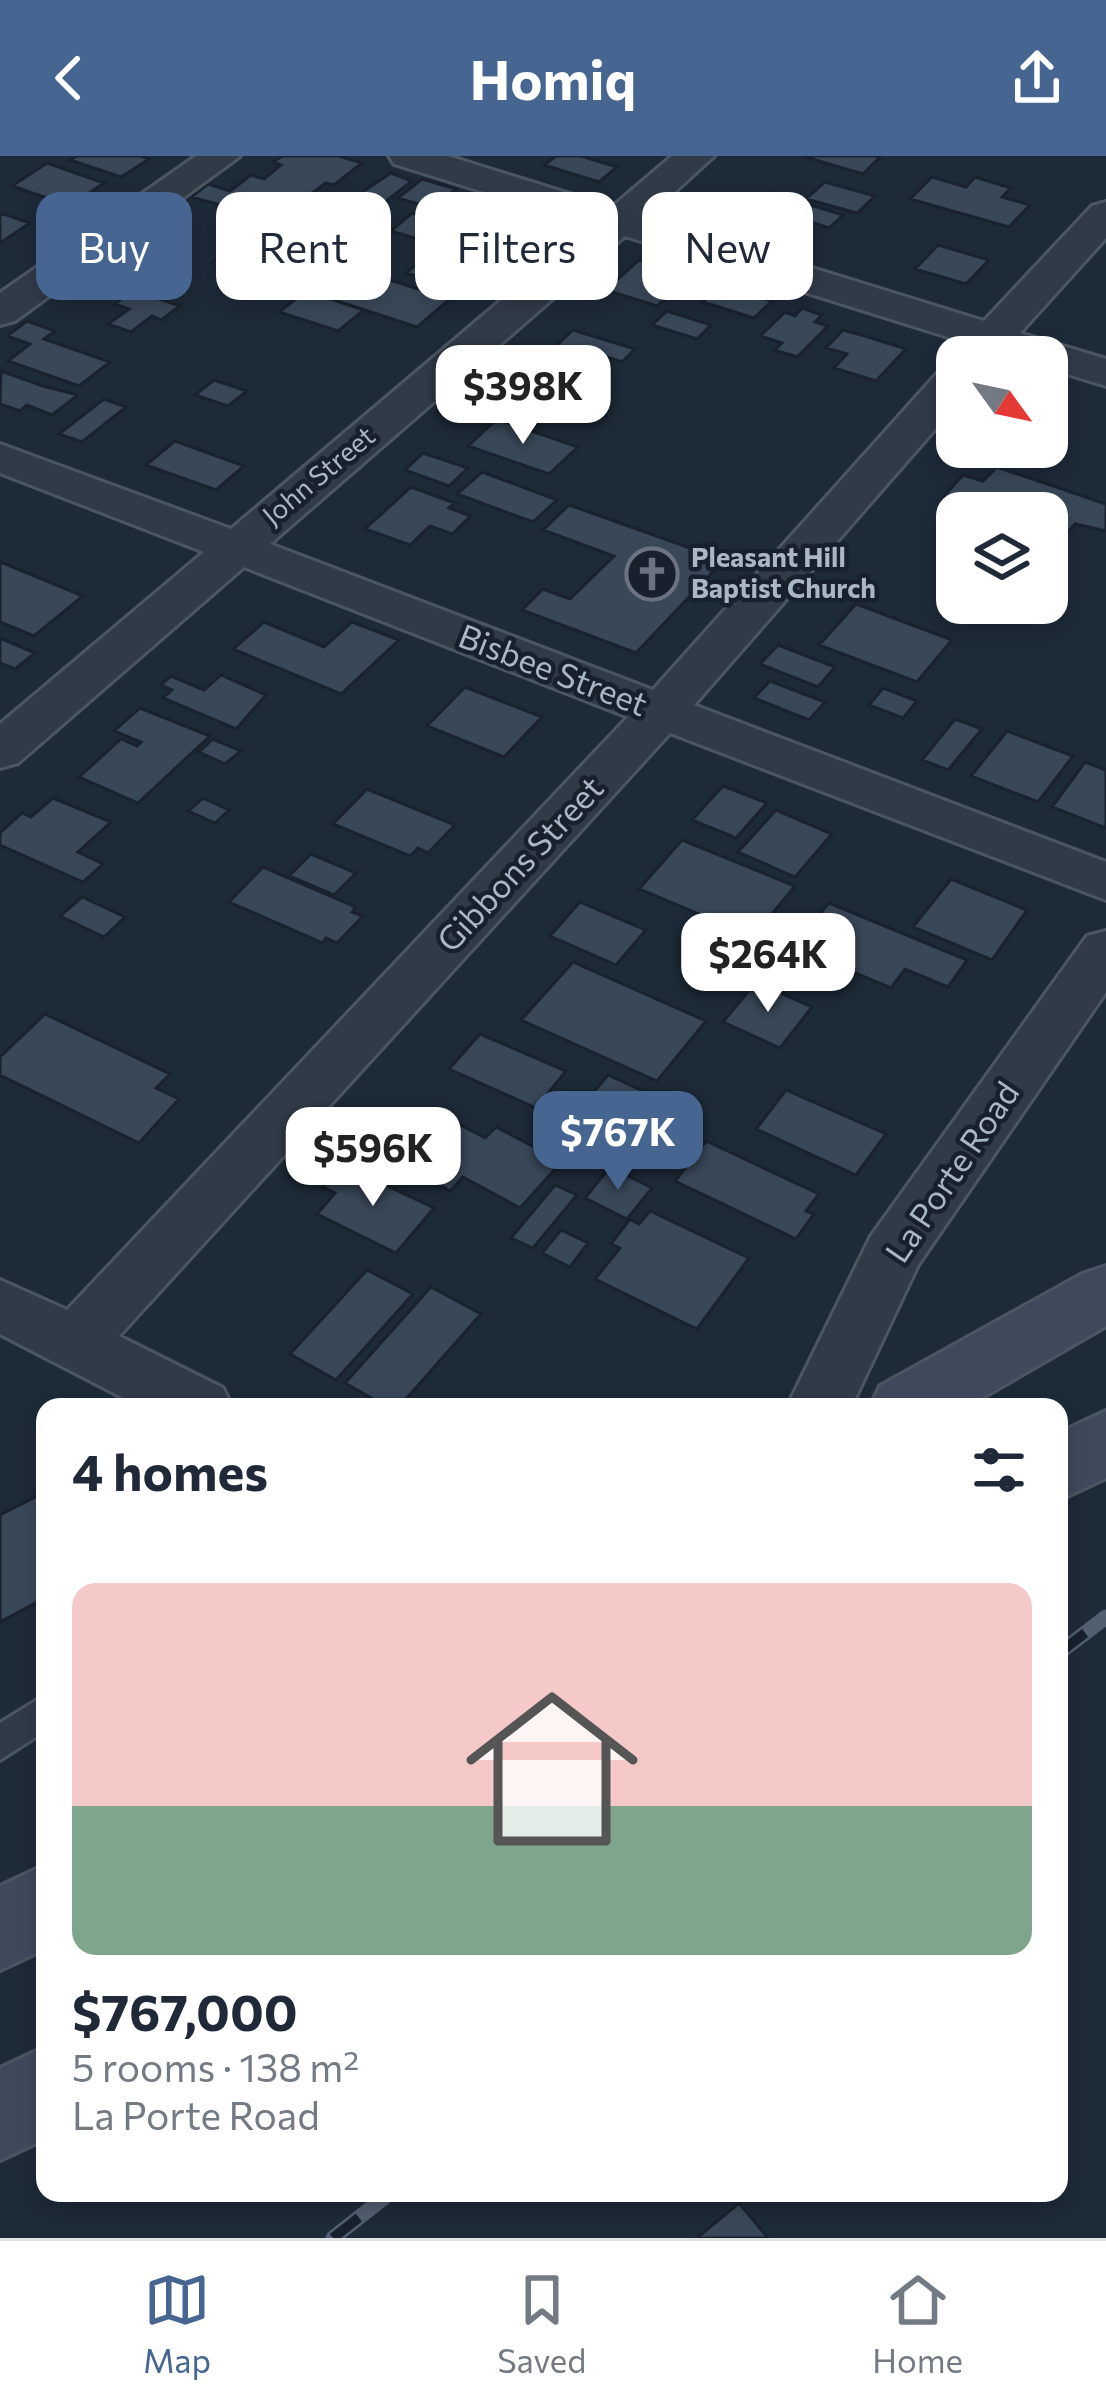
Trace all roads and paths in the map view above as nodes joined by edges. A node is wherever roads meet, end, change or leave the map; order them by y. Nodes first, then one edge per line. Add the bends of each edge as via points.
1 (221, 156) edge
2 (408, 156) edge
3 (695, 156) edge
4 (521, 192) edge
5 (1106, 214) edge
6 (618, 223) joint
7 (527, 300) edge
8 (0, 312) edge
9 (993, 336) edge
10 (936, 343) edge
11 (1068, 368) edge
12 (1106, 373) edge
13 (936, 400) edge
14 (0, 457) edge
15 (233, 549) junction
16 (662, 711) junction
17 (0, 751) edge
18 (1106, 882) edge
19 (1106, 950) edge
20 (1106, 1293) edge
21 (0, 1305) edge
22 (74, 1344) junction
23 (182, 1398) edge
24 (823, 1398) edge
25 (921, 1398) edge
26 (1106, 1441) edge
27 (1068, 1464) edge
28 (36, 1718) edge
29 (0, 1744) edge
30 (36, 1909) edge
31 (0, 1930) edge
32 (36, 2095) edge
33 (0, 2117) edge

1 - 8 street
2 - 4 street
3 - 6 street, John Street
5 - 9 street, Gibbons Street
6 - 10 street
7 - 15 street, John Street
11 - 12 street
13 - 16 street, Gibbons Street
14 - 15 street, Bisbee Street
15 - 16 street, Bisbee Street
15 - 17 street, John Street
16 - 18 street, Bisbee Street
16 - 22 street, Gibbons Street
19 - 24 street, La Porte Road via 892,1253
20 - 25 main road
21 - 22 street
22 - 23 street
26 - 27 main road
28 - 29 lane
30 - 31 main road
32 - 33 main road

